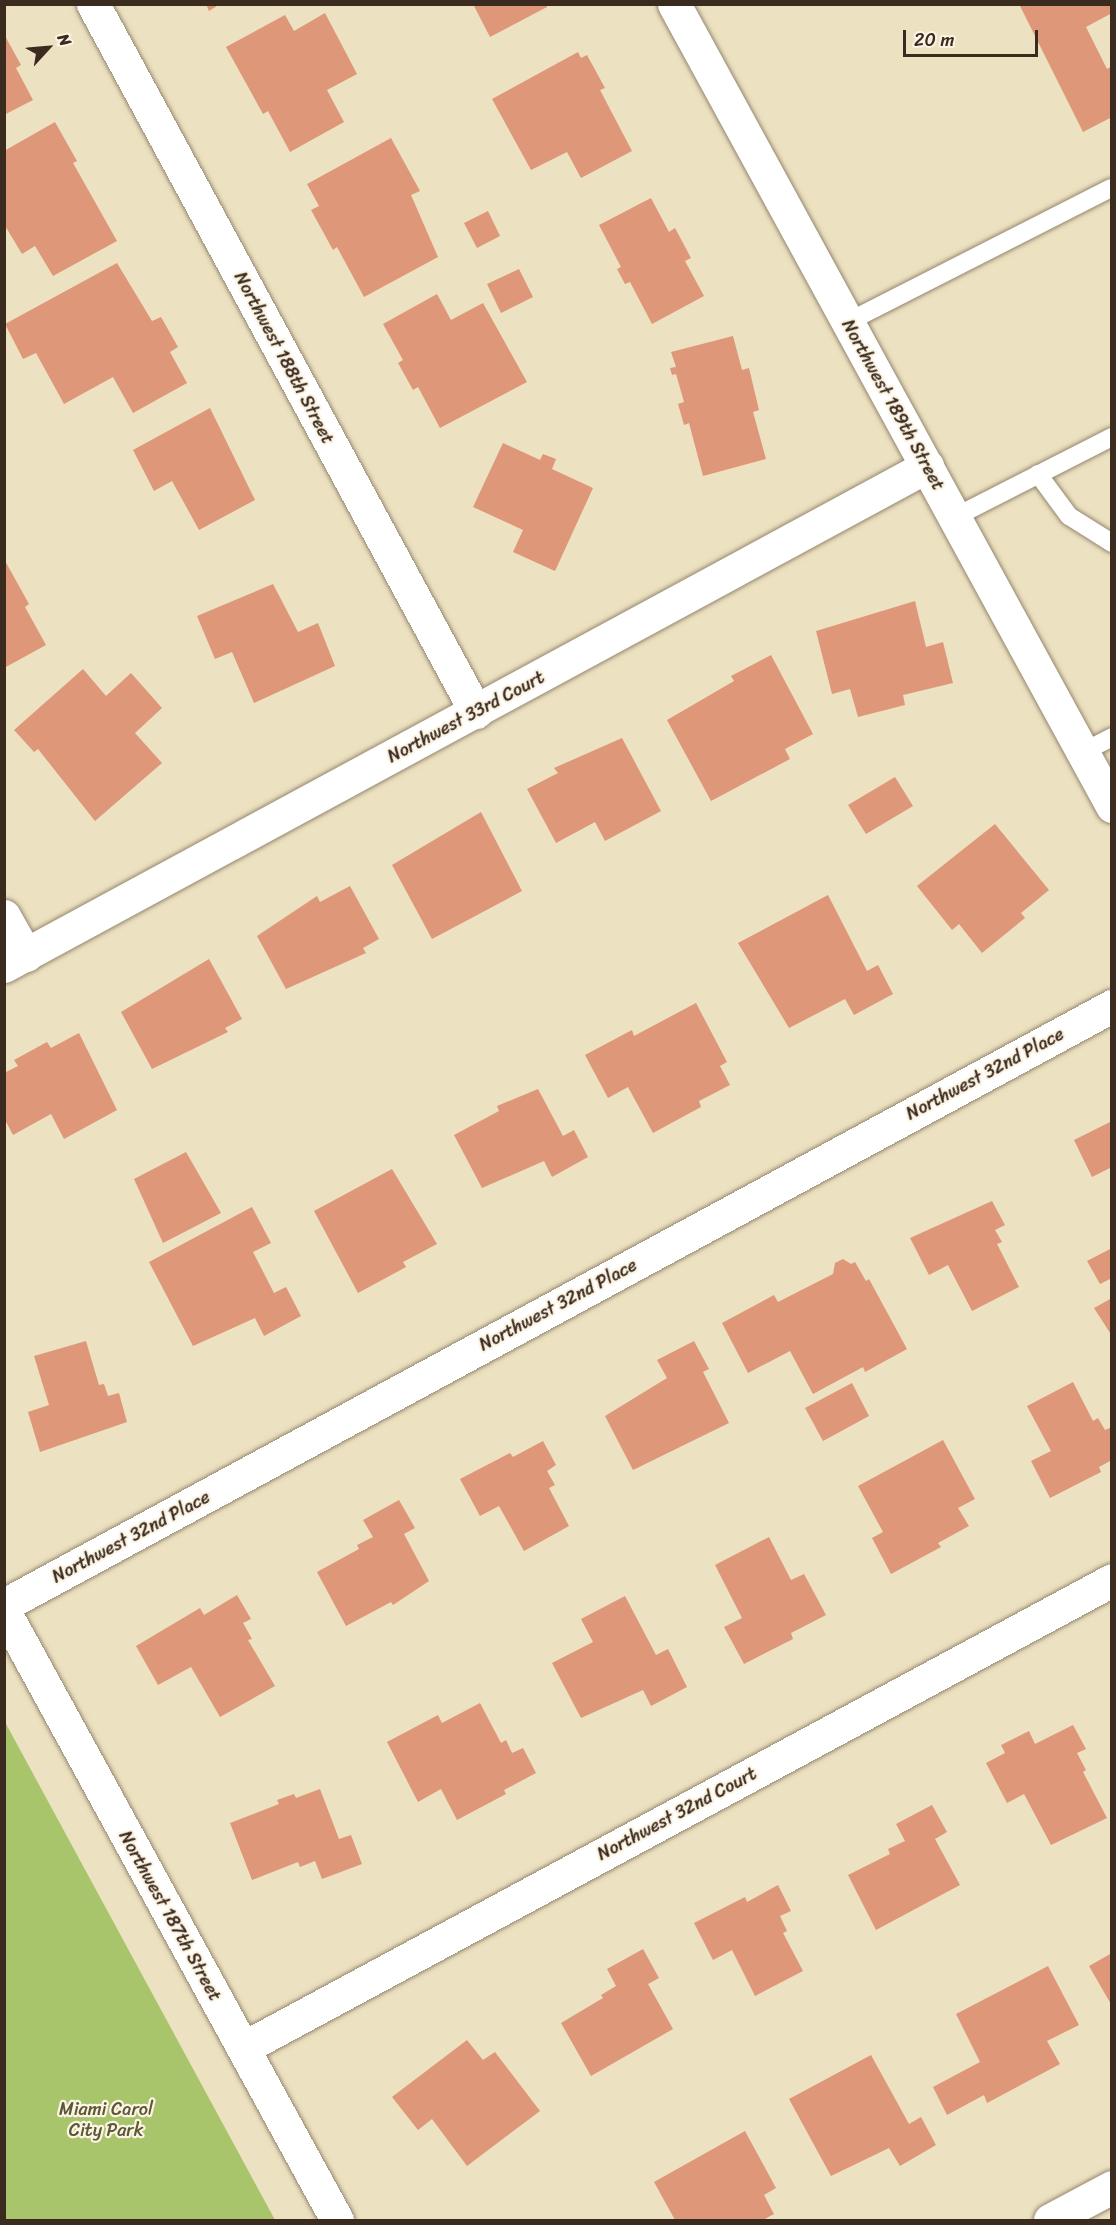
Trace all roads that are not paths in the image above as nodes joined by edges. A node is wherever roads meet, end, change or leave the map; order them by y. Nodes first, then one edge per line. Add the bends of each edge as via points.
1 (93, 4) edge
2 (674, 4) edge
3 (1111, 188) edge
4 (848, 322) junction
5 (1112, 437) edge
6 (927, 466) junction
7 (1038, 474) junction
8 (955, 517) junction
9 (1112, 543) edge
10 (476, 712) junction
11 (1112, 737) edge
12 (1083, 752) junction
13 (1112, 806) edge
14 (4, 916) edge
15 (15, 960) edge
16 (1112, 1006) edge
17 (1112, 1580) edge
18 (4, 1605) edge
19 (4, 1611) edge
20 (243, 2048) junction
21 (1112, 2187) edge
22 (337, 2220) edge
23 (1050, 2220) edge

1 - 10 street, Northwest 188th Street
2 - 4 street, Northwest 189th Street
3 - 4 lane
4 - 6 street, Northwest 189th Street
5 - 7 lane
6 - 8 street, Northwest 189th Street
6 - 10 street, Northwest 33rd Court
7 - 8 lane
7 - 9 lane via 1069,516
8 - 12 street, Northwest 189th Street
10 - 15 street, Northwest 33rd Court
11 - 12 lane
12 - 13 street, Northwest 189th Street
14 - 15 street
16 - 18 street, Northwest 32nd Place
17 - 20 street, Northwest 32nd Court
19 - 20 street, Northwest 187th Street
20 - 22 street, Northwest 187th Street
21 - 23 street

